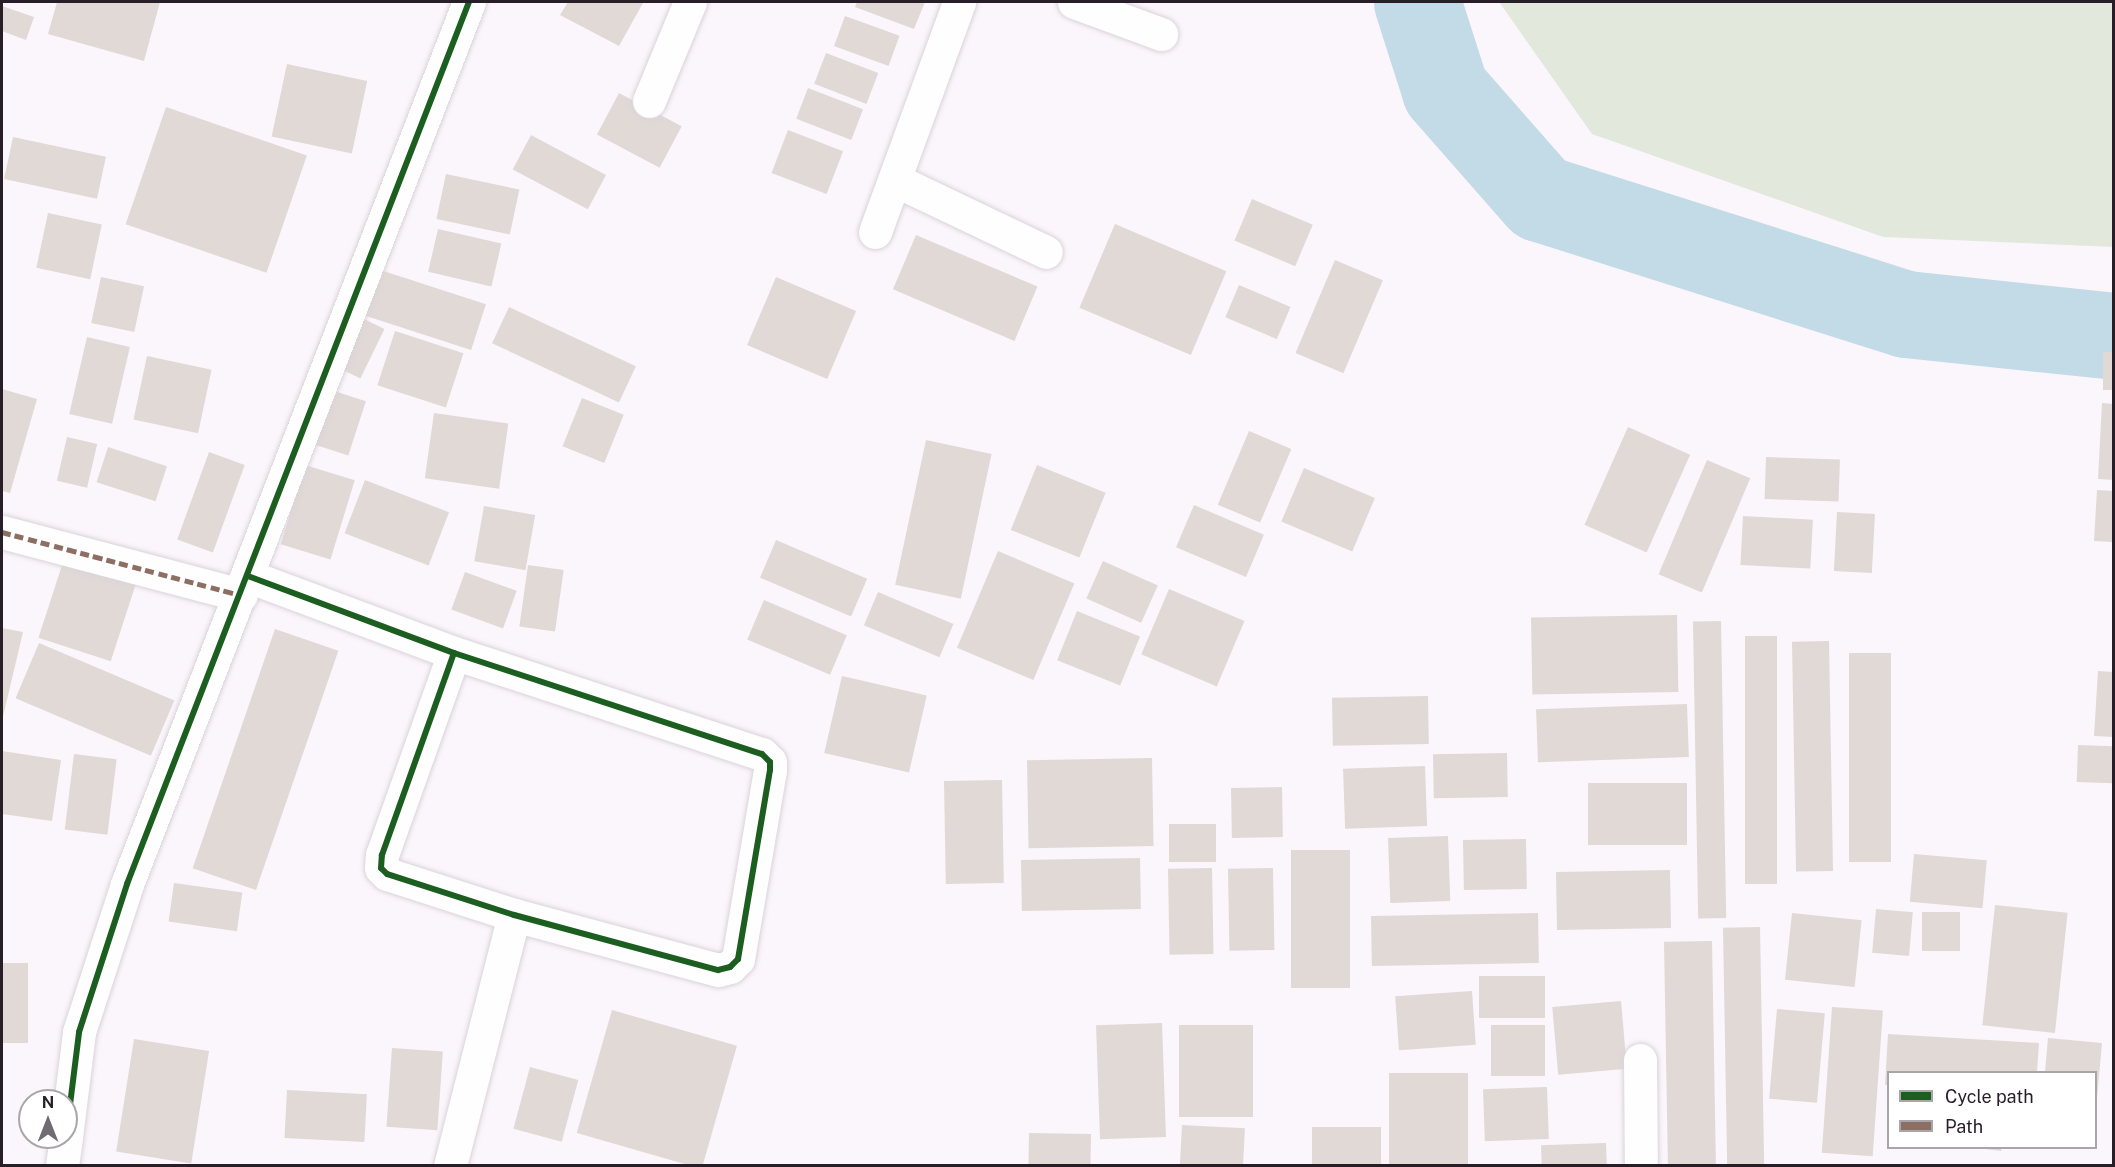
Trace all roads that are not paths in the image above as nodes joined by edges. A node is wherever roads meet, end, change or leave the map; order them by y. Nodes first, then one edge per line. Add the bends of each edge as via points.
1 (469, 2) edge
2 (690, 2) edge
3 (959, 2) edge
4 (1074, 2) edge
5 (1161, 34) dead end
6 (649, 101) dead end
7 (895, 180) junction
8 (875, 232) dead end
9 (1046, 252) dead end
10 (2, 532) edge
11 (244, 586) junction
12 (454, 653) junction
13 (514, 915) junction
14 (1640, 1060) dead end
15 (72, 1089) edge
16 (64, 1149) edge
17 (62, 1166) edge
18 (450, 1166) edge
19 (1641, 1166) edge

1 - 11 street
2 - 6 street
3 - 7 street
4 - 5 street
7 - 8 street
7 - 9 street
10 - 11 street
11 - 12 street
11 - 15 street via 128,884 79,1032
12 - 13 street via 382,855 381,868 387,874
12 - 13 street via 762,754 770,762 738,958 730,967 718,970
13 - 18 street
14 - 19 street
16 - 17 street

